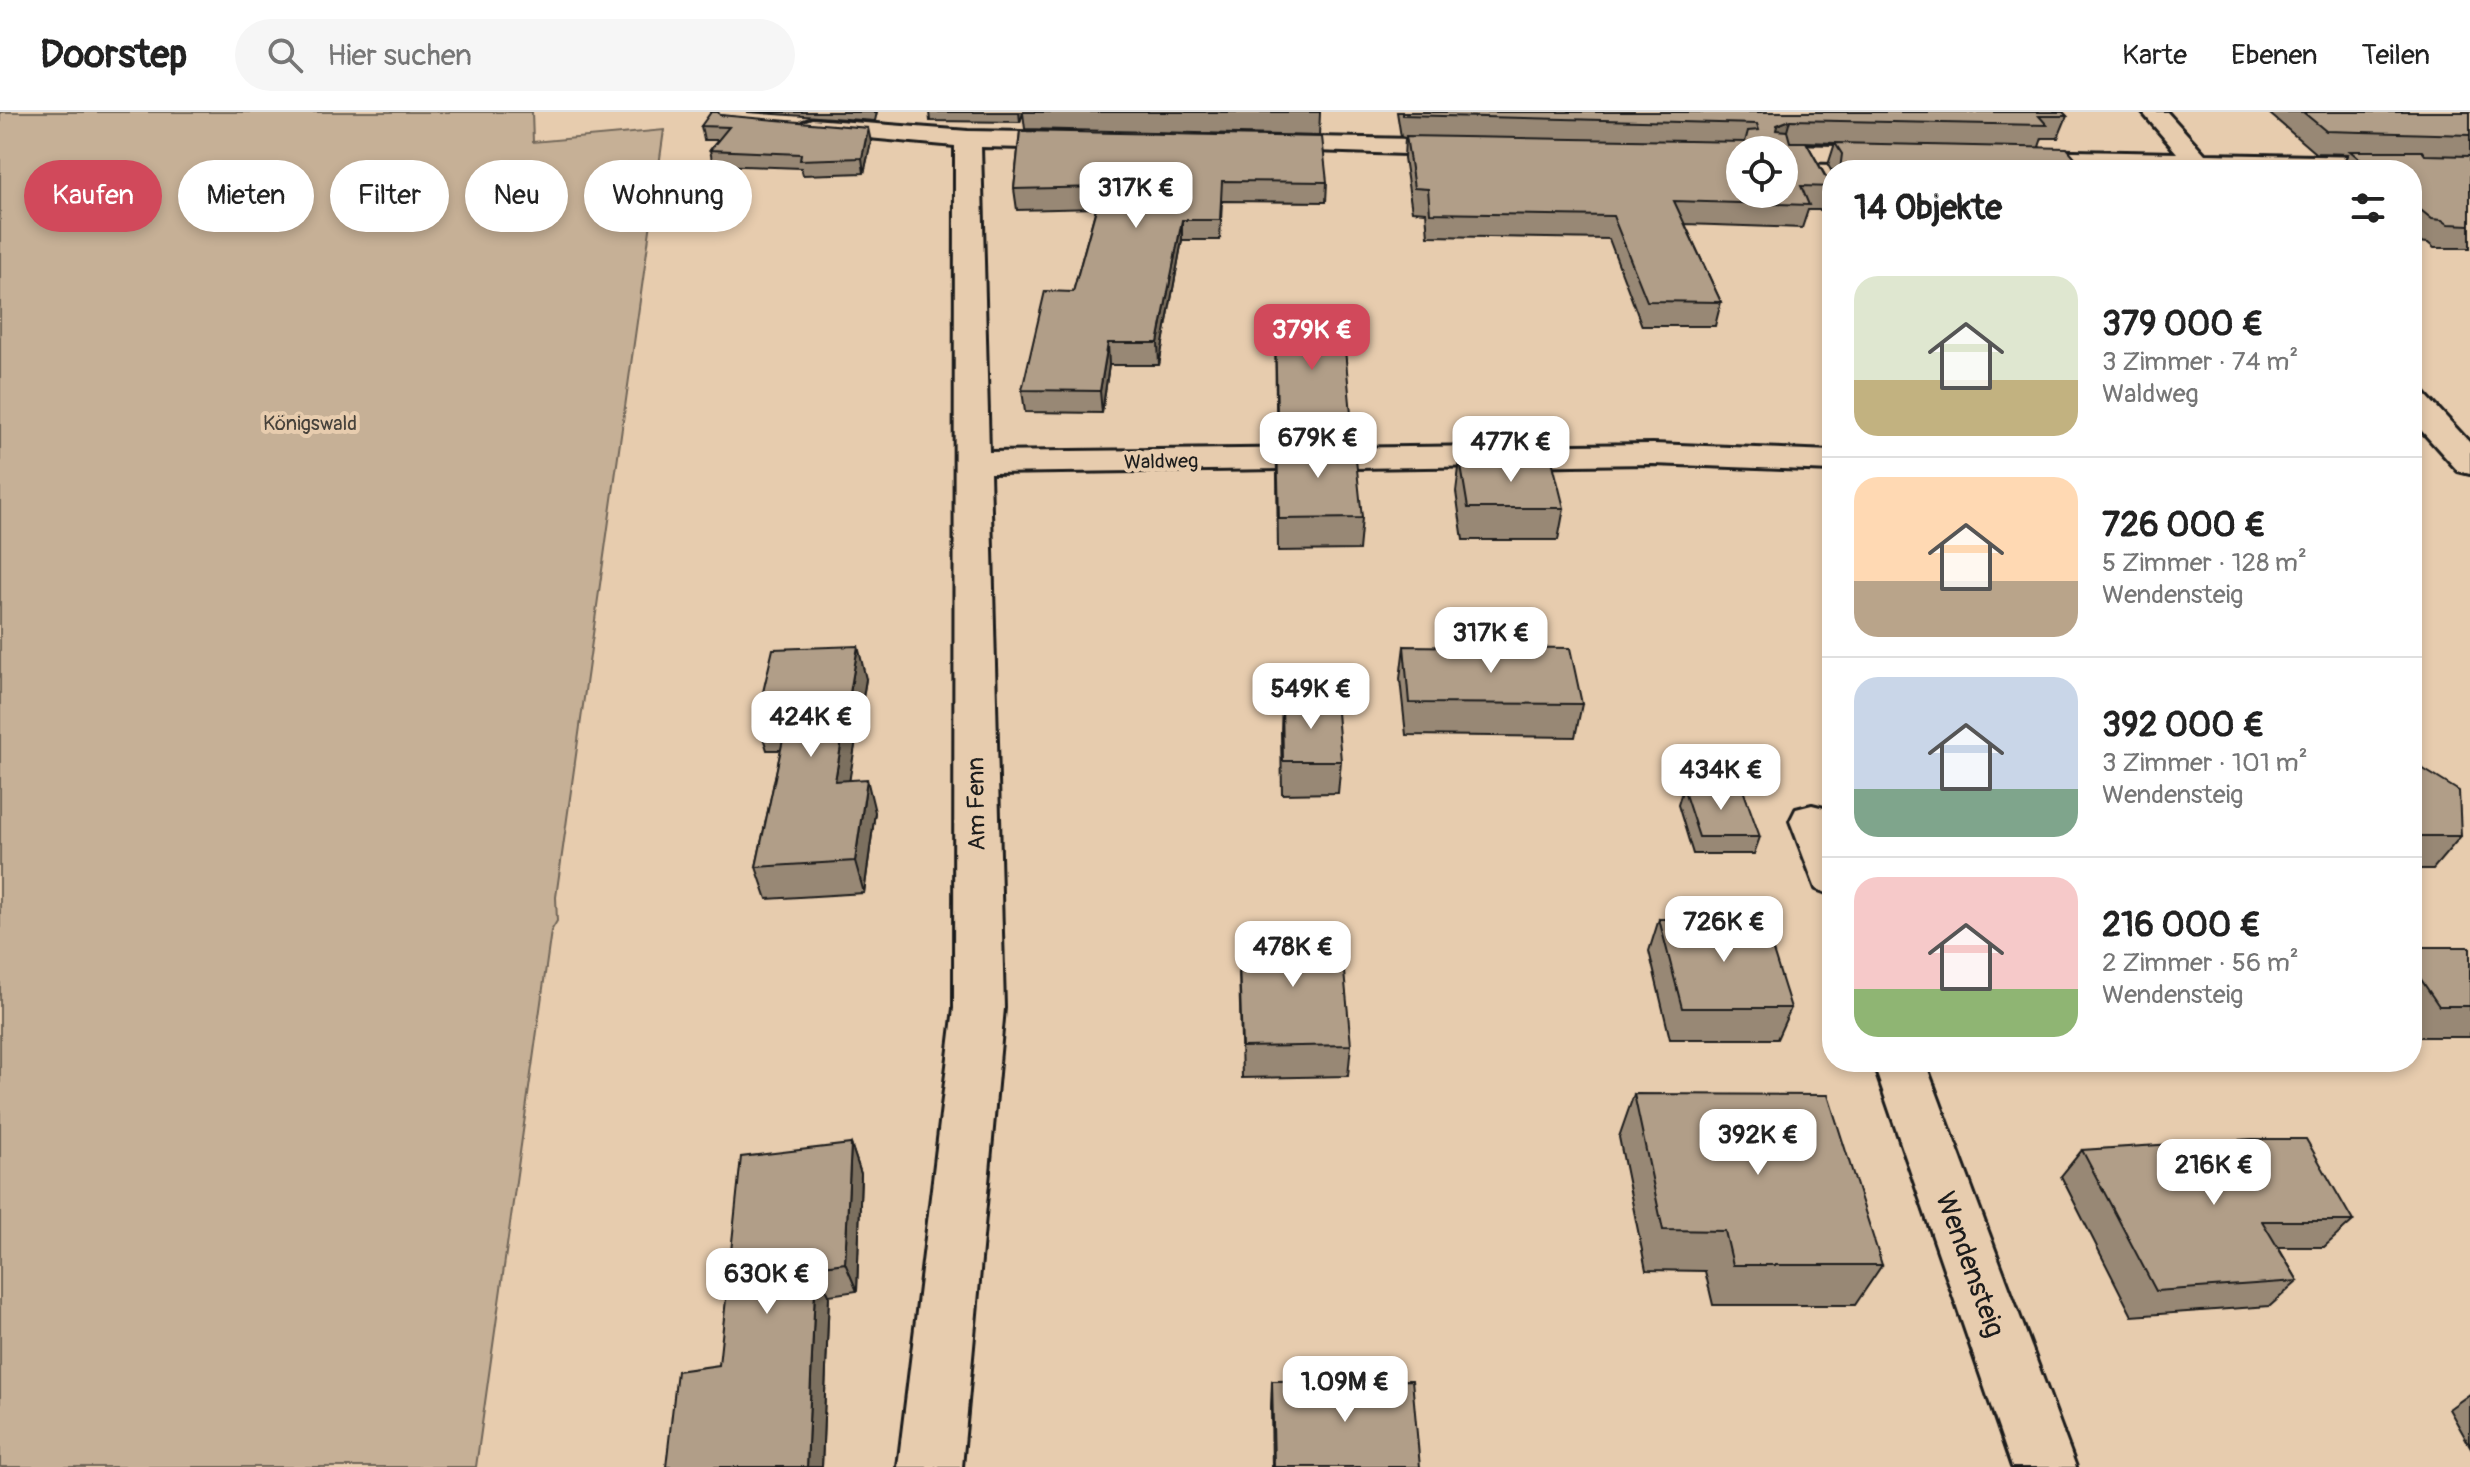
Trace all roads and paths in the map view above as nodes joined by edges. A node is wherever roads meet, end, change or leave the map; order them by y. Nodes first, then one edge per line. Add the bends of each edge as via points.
1 (2154, 112) edge
2 (780, 125) edge
3 (968, 139) junction
4 (1110, 142) edge
5 (1236, 144) edge
6 (1488, 148) edge
7 (1798, 153) edge
8 (1917, 156) edge
9 (1995, 157) edge
10 (2072, 160) edge
11 (2197, 160) edge
12 (2422, 167) edge
13 (2470, 167) edge
14 (2422, 411) edge
15 (1822, 461) edge
16 (971, 463) junction
17 (2470, 464) edge
18 (1812, 821) dead end
19 (1822, 849) edge
20 (1903, 1072) edge
21 (930, 1467) edge
22 (2044, 1467) edge

1 - 11 street
2 - 3 street
3 - 4 street
3 - 16 street, Am Fenn
5 - 6 street
7 - 8 street
9 - 10 street
12 - 13 street
14 - 17 street
15 - 16 street, Waldweg via 1653,454
16 - 21 street, Am Fenn via 979,1008
18 - 19 street
20 - 22 street, Wendensteig

